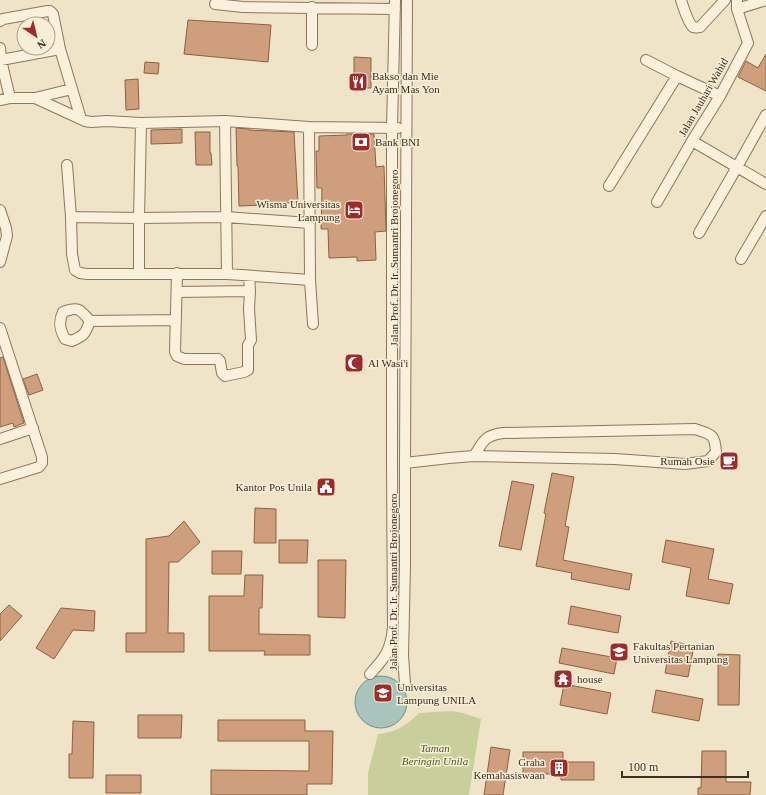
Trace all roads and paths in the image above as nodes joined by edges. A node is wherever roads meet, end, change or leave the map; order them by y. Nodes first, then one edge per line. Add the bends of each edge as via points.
1 (407, 0) edge
2 (681, 0) edge
3 (725, 0) edge
4 (766, 0) edge
5 (215, 4) dead end
6 (395, 4) edge
7 (737, 4) edge
8 (312, 7) junction
9 (0, 21) edge
10 (312, 45) dead end
11 (0, 48) edge
12 (60, 49) junction
13 (1, 60) junction
14 (646, 60) dead end
15 (677, 76) junction
16 (72, 89) junction
17 (720, 96) junction
18 (35, 98) junction
19 (5, 99) edge
20 (766, 115) edge
21 (81, 119) junction
22 (225, 121) junction
23 (141, 123) junction
24 (309, 127) junction
25 (392, 128) junction
26 (406, 128) junction
27 (692, 141) junction
28 (67, 165) dead end
29 (737, 168) junction
30 (766, 184) edge
31 (609, 186) dead end
32 (657, 202) dead end
33 (0, 210) edge
34 (766, 216) edge
35 (71, 217) junction
36 (226, 217) junction
37 (139, 218) junction
38 (310, 223) junction
39 (699, 233) dead end
40 (741, 259) dead end
41 (0, 262) edge
42 (177, 273) junction
43 (139, 274) junction
44 (227, 274) junction
45 (249, 276) junction
46 (310, 280) junction
47 (250, 291) junction
48 (177, 292) junction
49 (176, 320) junction
50 (90, 321) dead end
51 (314, 324) dead end
52 (392, 325) junction
53 (405, 326) junction
54 (0, 328) edge
55 (4, 349) edge
56 (33, 428) junction
57 (0, 439) edge
58 (474, 456) junction
59 (405, 463) junction
60 (0, 479) edge
61 (370, 674) dead end
62 (405, 684) dead end

1 - 26 street, Jalan Prof. Dr. Ir. Sumantri Brojonegoro
2 - 3 street via 693,27 698,28
4 - 7 street
5 - 8 street via 243,7
6 - 8 street
6 - 25 street, Jalan Prof. Dr. Ir. Sumantri Brojonegoro
7 - 17 street, Jalan Jauhari Wahid via 748,43
8 - 10 street
9 - 12 street via 50,11 54,16
11 - 13 street
12 - 13 street
12 - 16 street
13 - 19 street
14 - 15 street
15 - 17 street
15 - 31 street
16 - 18 street
16 - 21 street
17 - 27 street, Jalan Jauhari Wahid
18 - 19 street
18 - 21 street
20 - 29 street
21 - 23 street via 90,122
22 - 23 street
22 - 24 street
22 - 36 street
23 - 37 street
24 - 25 street
24 - 38 street
25 - 26 street
25 - 52 street, Jalan Prof. Dr. Ir. Sumantri Brojonegoro
26 - 53 street, Jalan Prof. Dr. Ir. Sumantri Brojonegoro
27 - 29 street
27 - 32 street, Jalan Jauhari Wahid
28 - 35 street
29 - 30 street
29 - 39 street
33 - 41 street via 7,236
34 - 40 street
35 - 37 street
35 - 43 street via 75,270 87,274
36 - 37 street
36 - 38 street
36 - 44 street
37 - 43 street
38 - 46 street
42 - 43 street
42 - 44 street
42 - 48 street
44 - 45 street
45 - 46 street
45 - 47 street
46 - 51 street
47 - 48 street
47 - 49 street via 251,340 248,345 248,370 244,372 225,376 218,359 184,359 177,356
48 - 49 street
49 - 50 street
52 - 53 street
52 - 61 street, Jalan Prof. Dr. Ir. Sumantri Brojonegoro via 393,627 388,651
53 - 59 street, Jalan Prof. Dr. Ir. Sumantri Brojonegoro
54 - 55 street
55 - 56 street
56 - 57 street
56 - 60 street via 42,457 39,467
58 - 58 street via 616,459 685,464 708,461 716,452 715,441 709,433 695,429 492,434 485,439
58 - 59 street
59 - 62 street, Jalan Prof. Dr. Ir. Sumantri Brojonegoro

